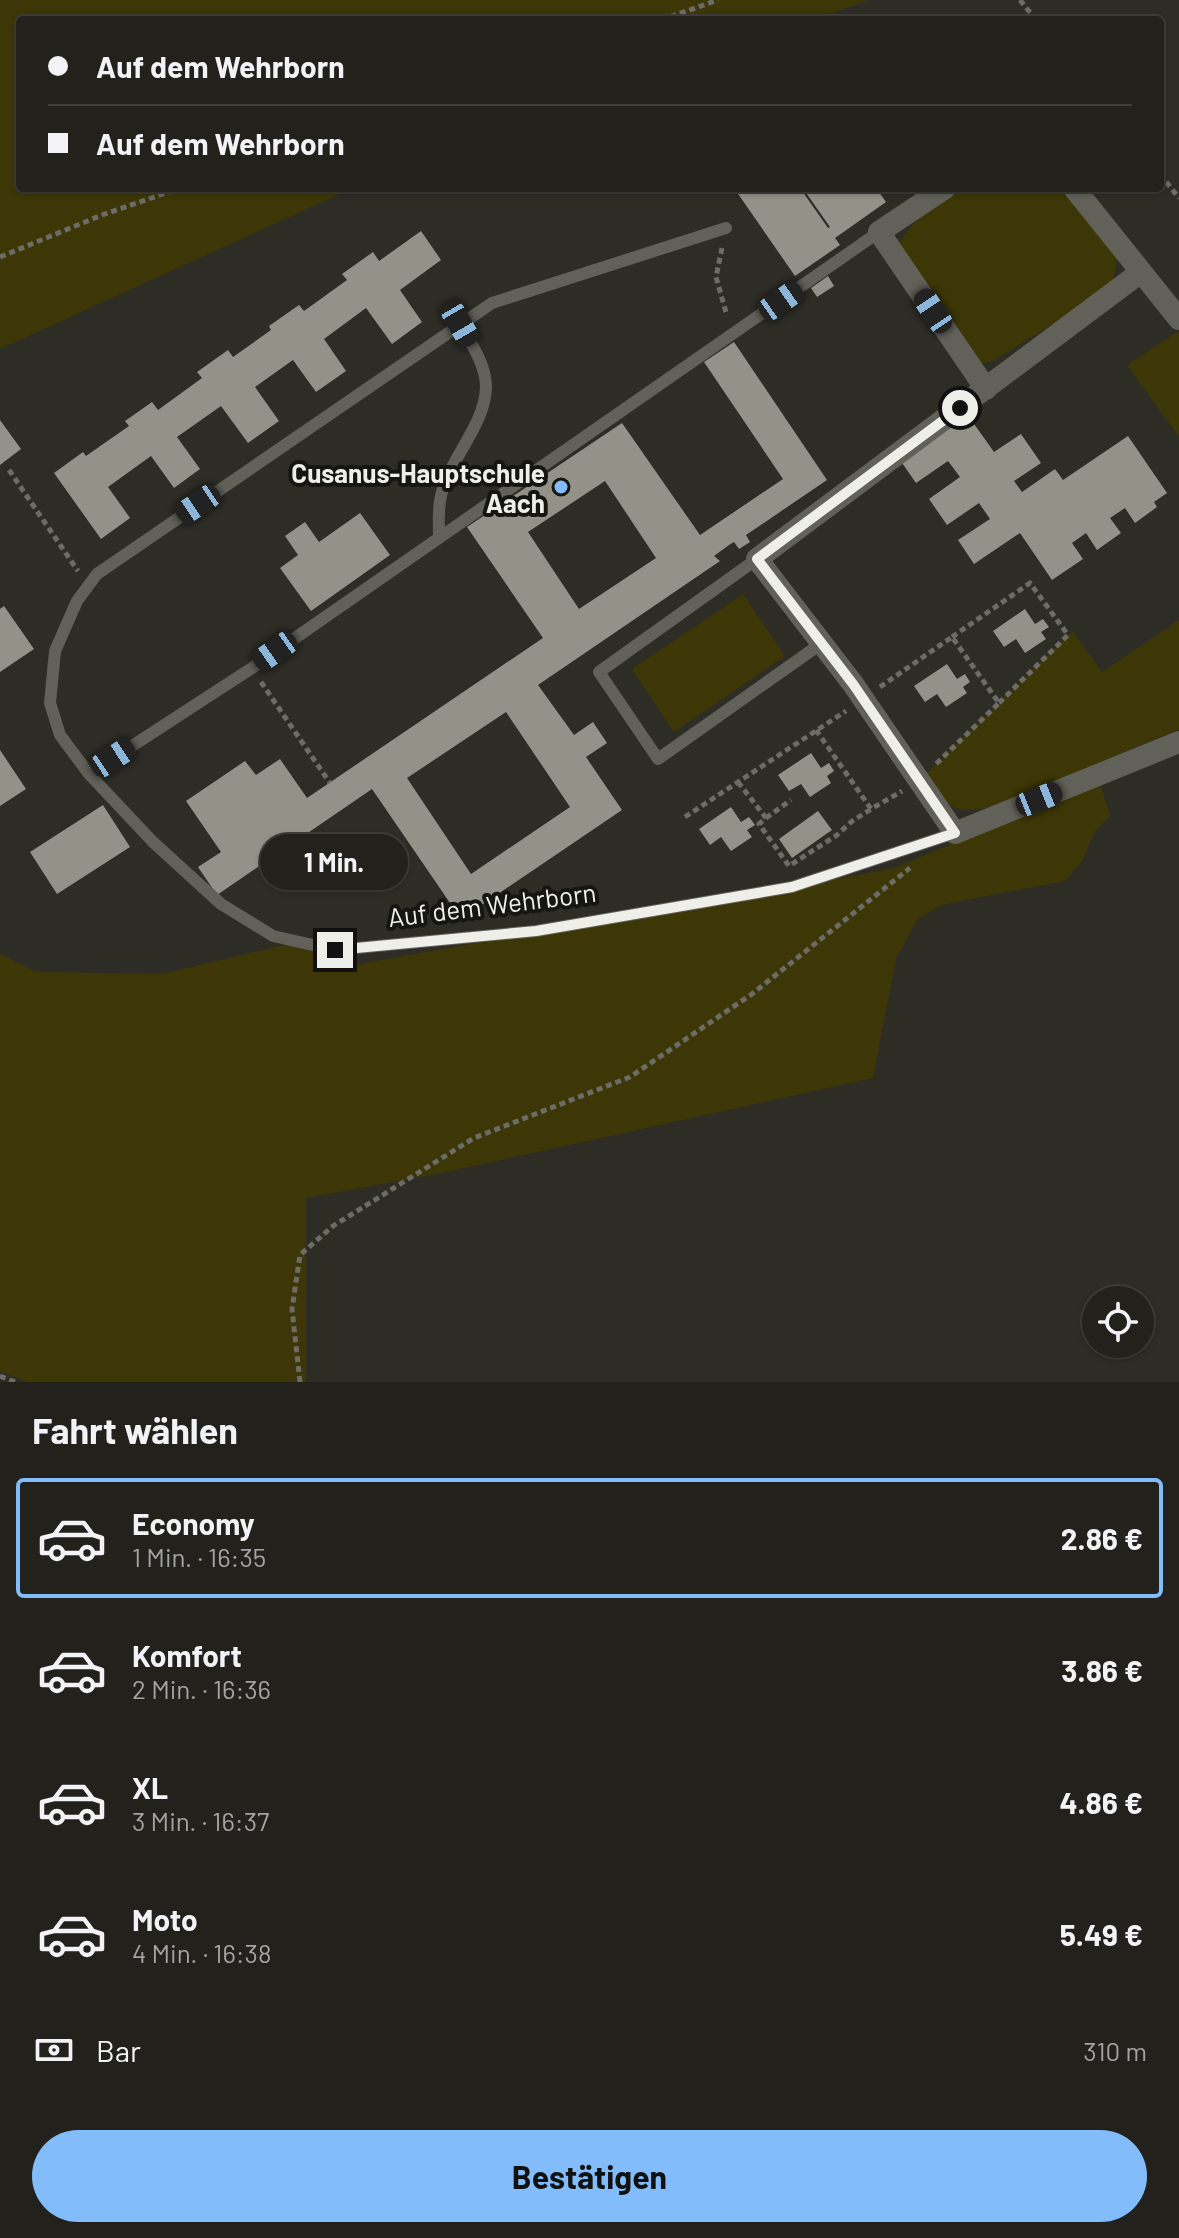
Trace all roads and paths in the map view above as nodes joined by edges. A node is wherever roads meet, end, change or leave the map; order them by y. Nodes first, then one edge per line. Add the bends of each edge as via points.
1 (718, 0) edge
2 (1020, 0) edge
3 (672, 16) edge
4 (1033, 16) edge
5 (1164, 179) edge
6 (168, 192) edge
7 (939, 192) edge
8 (1077, 192) edge
9 (1179, 198) edge
10 (726, 228) joint
11 (879, 232) junction
12 (0, 257) edge
13 (1141, 272) junction
14 (1179, 319) edge
15 (460, 324) junction
16 (732, 336) junction
17 (986, 389) junction
18 (9, 470) dead end
19 (439, 538) junction
20 (757, 559) junction
21 (88, 585) junction
22 (952, 637) dead end
23 (822, 643) junction
24 (252, 668) junction
25 (999, 703) dead end
26 (1179, 742) edge
27 (89, 774) junction
28 (738, 782) dead end
29 (330, 783) dead end
30 (791, 800) dead end
31 (871, 809) dead end
32 (766, 818) junction
33 (955, 833) junction
34 (919, 861) dead end
35 (0, 1376) edge
36 (15, 1382) edge
37 (300, 1382) edge

1 - 3 path
2 - 4 path
5 - 9 path
6 - 12 path
7 - 11 street
8 - 13 street
10 - 15 lane, Auf dem Wehrborn via 492,303
10 - 16 path via 716,277
11 - 16 lane
11 - 17 street
13 - 14 street
13 - 17 street
15 - 19 lane via 478,355 486,386 479,415 440,499
15 - 21 lane, Auf dem Wehrborn via 109,565
16 - 19 lane
17 - 20 street
18 - 21 path
19 - 24 lane
20 - 23 street
20 - 23 lane via 599,672 658,759
21 - 27 lane, Auf dem Wehrborn via 55,651 50,703 60,735
22 - 25 path via 1030,583 1068,635
23 - 33 street
24 - 27 lane
24 - 29 path
26 - 33 street, Auf dem Wehrborn
27 - 33 lane, Auf dem Wehrborn via 221,904 273,936 335,950 536,931 792,887
28 - 32 path
30 - 32 path
31 - 32 path via 789,866 759,824
34 - 37 path via 752,994 630,1077 474,1138 333,1226 300,1255 292,1309
35 - 36 path

